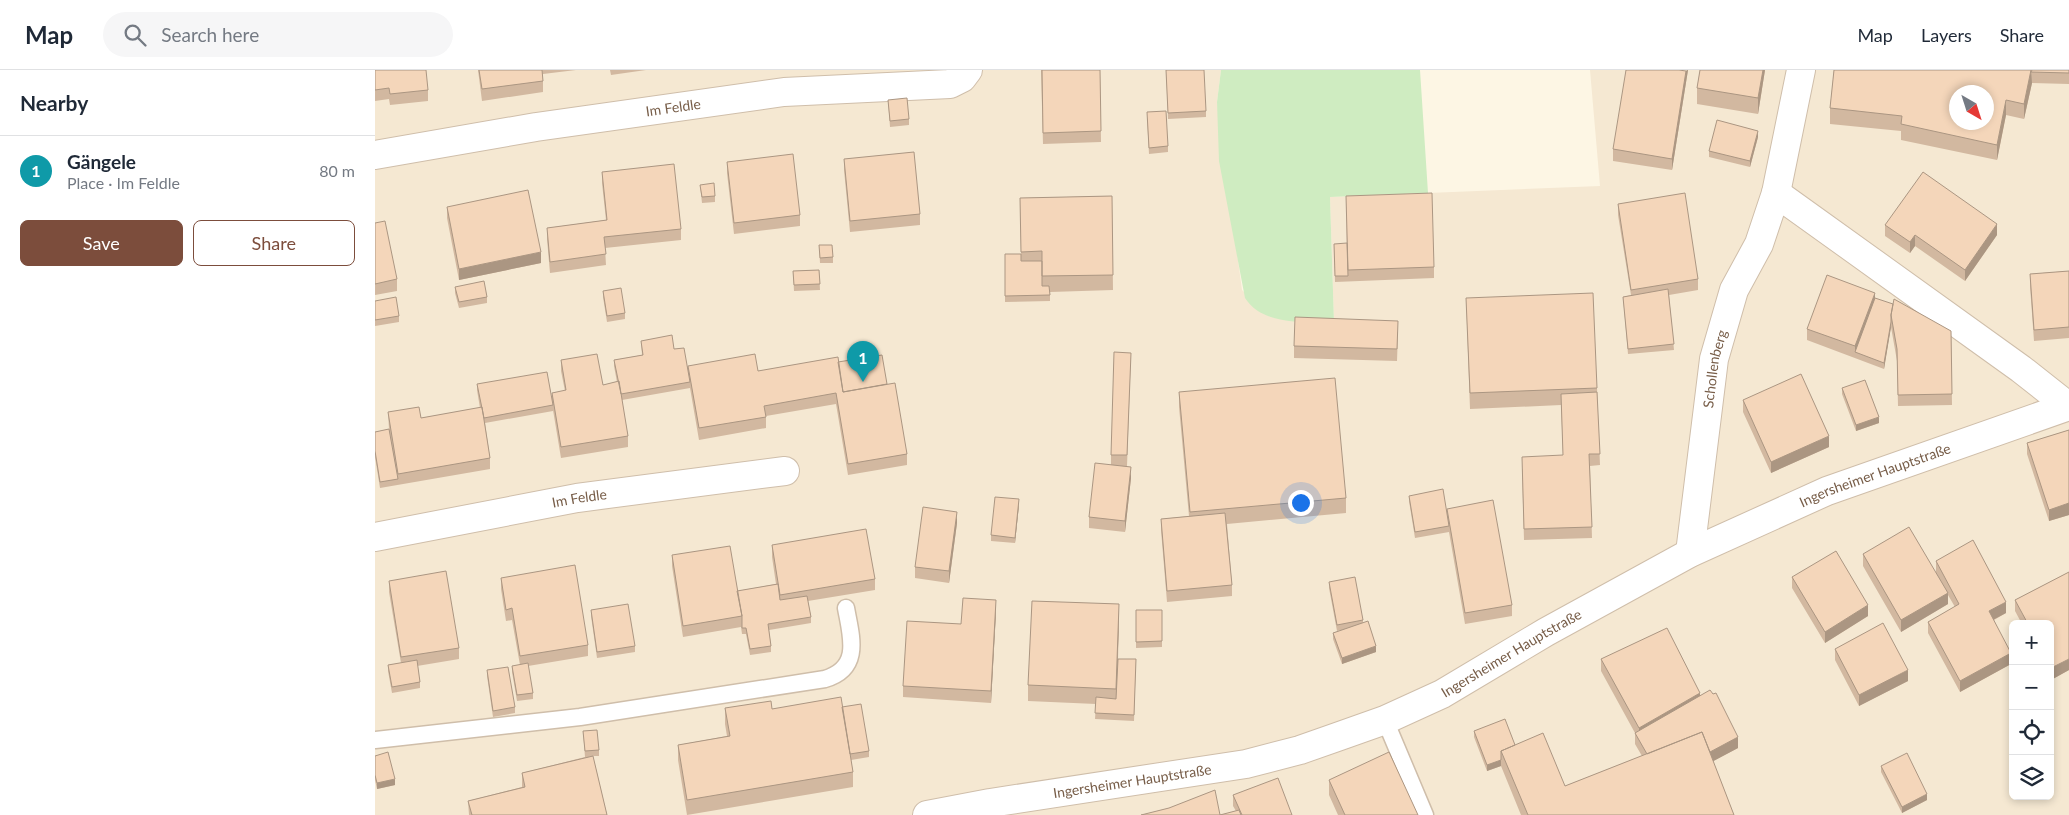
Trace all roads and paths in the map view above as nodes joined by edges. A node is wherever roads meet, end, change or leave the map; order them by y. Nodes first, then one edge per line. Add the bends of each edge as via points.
1 (968, 70) edge
2 (1801, 70) edge
3 (375, 155) edge
4 (1776, 193) junction
5 (2068, 406) edge
6 (785, 471) dead end
7 (375, 537) edge
8 (1690, 552) junction
9 (846, 608) dead end
10 (1385, 720) junction
11 (375, 740) edge
12 (927, 815) edge
13 (1425, 815) edge

1 - 3 street, Im Feldle via 962,78 950,84 784,92 536,127
2 - 4 street, Schollenberg
4 - 5 street
4 - 8 street, Schollenberg via 1759,244 1734,290 1714,360
5 - 8 street, Ingersheimer Hauptstraße via 1827,491
6 - 7 street, Im Feldle via 577,498
8 - 10 street, Ingersheimer Hauptstraße via 1442,694
9 - 11 lane via 851,656 837,676 580,717
10 - 12 street, Ingersheimer Hauptstraße via 1300,750 1246,764
10 - 13 lane

